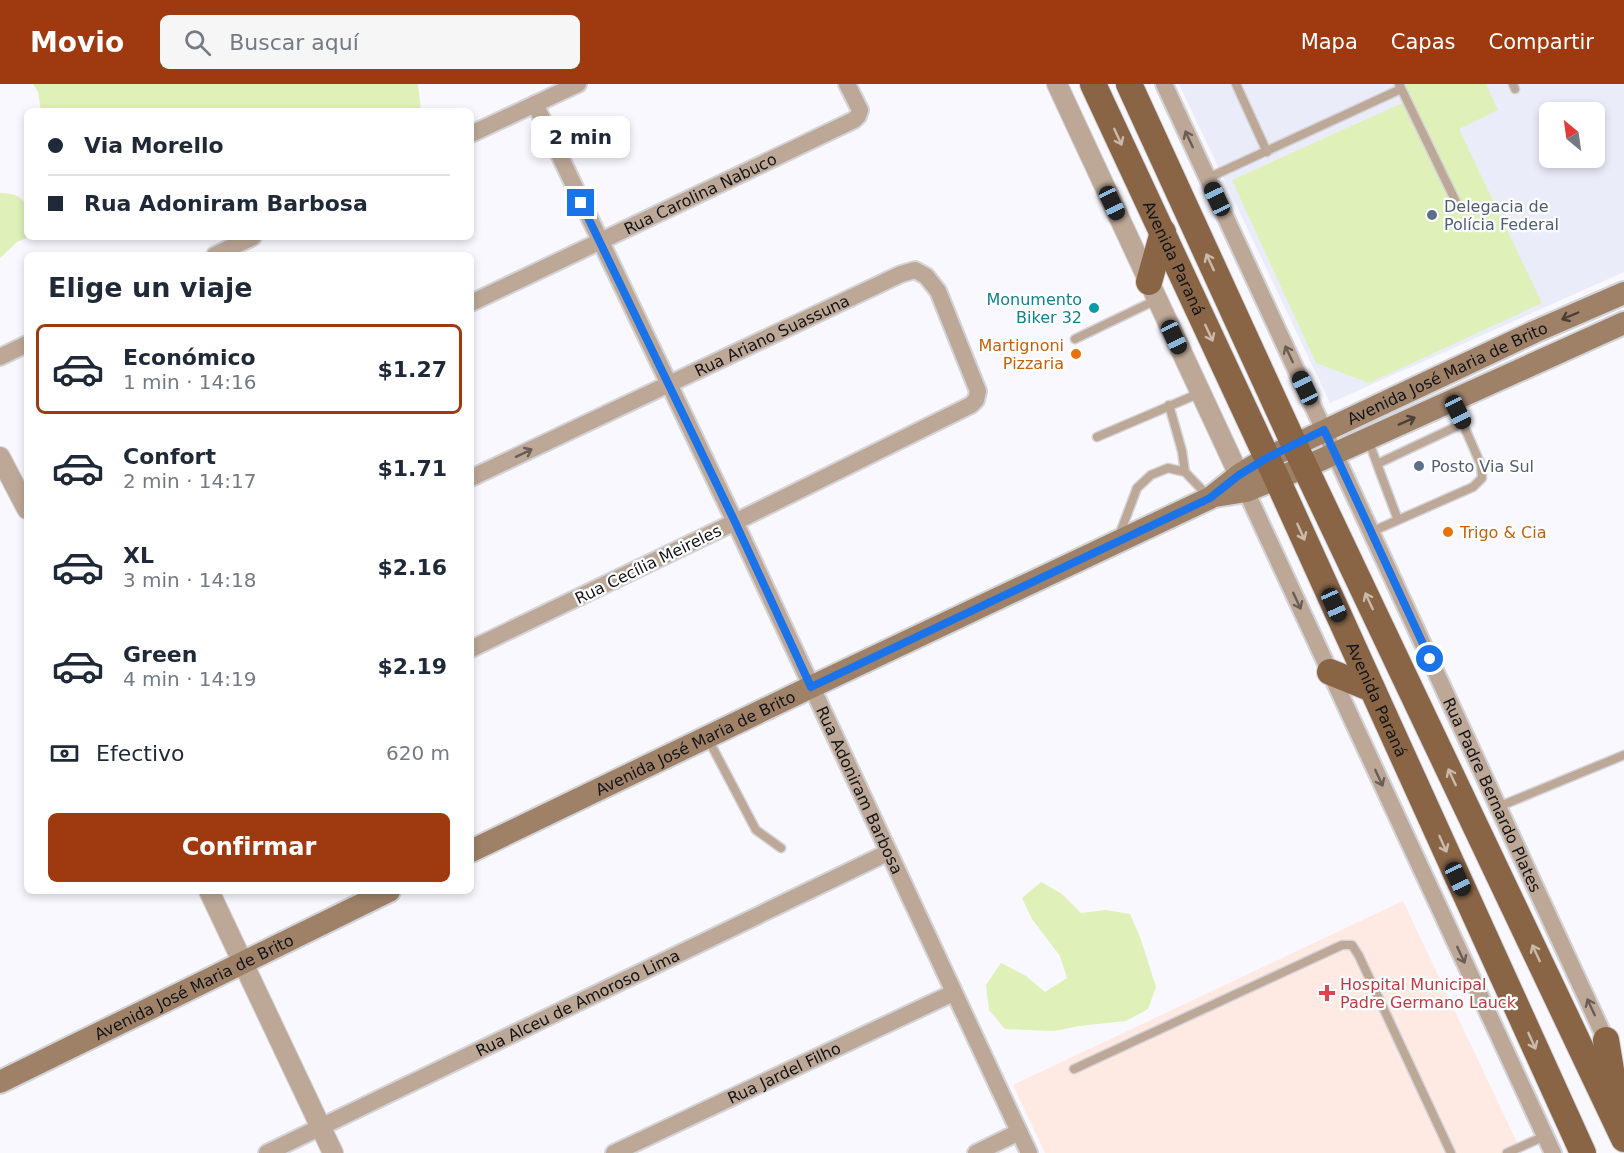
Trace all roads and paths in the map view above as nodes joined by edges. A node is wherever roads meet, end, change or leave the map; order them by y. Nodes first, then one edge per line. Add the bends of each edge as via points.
1 (578, 84) edge
2 (847, 84) edge
3 (1057, 84) edge
4 (1093, 84) edge
5 (1129, 84) edge
6 (1164, 84) edge
7 (1236, 84) edge
8 (1400, 87) edge
9 (535, 104) junction
10 (474, 133) edge
11 (1267, 152) junction
12 (1208, 178) junction
13 (1458, 206) dead end
14 (1163, 232) junction
15 (248, 240) edge
16 (600, 242) junction
17 (222, 252) edge
18 (1153, 291) junction
19 (1624, 293) edge
20 (474, 302) edge
21 (1624, 323) edge
22 (1534, 332) junction
23 (1075, 339) dead end
24 (24, 345) edge
25 (0, 357) edge
26 (1541, 361) junction
27 (668, 385) junction
28 (978, 391) joint
29 (1200, 393) junction
30 (1453, 401) junction
31 (1170, 405) junction
32 (1464, 423) junction
33 (1324, 430) junction
34 (1097, 437) dead end
35 (1367, 438) junction
36 (1294, 444) junction
37 (1335, 453) junction
38 (0, 458) edge
39 (1377, 464) junction
40 (1305, 467) junction
41 (1272, 468) junction
42 (1185, 472) junction
43 (474, 477) edge
44 (1242, 483) junction
45 (1211, 497) junction
46 (24, 503) edge
47 (1398, 520) junction
48 (735, 522) junction
49 (1371, 532) junction
50 (1117, 542) junction
51 (474, 648) edge
52 (1330, 672) junction
53 (811, 687) junction
54 (1372, 689) junction
55 (707, 737) junction
56 (1624, 755) edge
57 (1498, 807) junction
58 (781, 848) dead end
59 (474, 850) edge
60 (887, 853) junction
61 (210, 894) edge
62 (383, 894) edge
63 (243, 962) junction
64 (953, 993) junction
65 (1606, 1040) junction
66 (1074, 1070) dead end
67 (1624, 1080) edge
68 (0, 1082) edge
69 (321, 1127) junction
70 (1019, 1132) junction
71 (1545, 1136) junction
72 (1624, 1139) edge
73 (267, 1153) edge
74 (333, 1153) edge
75 (614, 1153) edge
76 (976, 1153) edge
77 (1029, 1153) edge
78 (1450, 1153) edge
79 (1507, 1153) edge
80 (1553, 1153) edge
81 (1583, 1153) edge

1 - 9 street
2 - 16 street, Rua Carolina Nabuco via 860,110 854,120
3 - 18 street, Avenida Paraná
4 -> 14 main road, Avenida Paraná
36 -> 5 main road, Avenida Paraná
12 -> 6 street, Rua Padre Bernardo Plates
7 - 11 lane
8 - 11 lane
8 - 13 lane
9 - 10 street
9 - 16 street, Rua Adoniram Barbosa
11 - 12 lane
33 -> 12 street, Rua Padre Bernardo Plates
14 - 18 main road
14 -> 41 main road, Avenida Paraná
15 - 17 street
16 - 20 street, Rua Carolina Nabuco
16 - 27 street, Rua Adoniram Barbosa
18 - 23 lane
18 - 29 street, Avenida Paraná
19 -> 22 main road, Avenida José Maria de Brito
21 - 26 main road, Avenida José Maria de Brito
22 - 26 main road via 1543,342
22 - 33 main road, Avenida José Maria de Brito
24 - 25 street
26 - 30 main road, Avenida José Maria de Brito
27 - 28 street, Rua Ariano Suassuna via 915,270 938,291
43 -> 27 street, Rua Ariano Suassuna
27 - 48 street, Rua Adoniram Barbosa
28 - 48 street, Rua Cecília Meireles via 971,405
29 - 31 lane
29 - 44 street, Avenida Paraná
30 - 32 lane
35 -> 30 main road, Avenida José Maria de Brito
31 - 34 lane
31 - 42 lane
32 - 39 lane
32 - 47 lane via 1481,465 1482,478 1473,487
33 - 36 main road, Avenida José Maria de Brito
33 - 37 street, Rua Padre Bernardo Plates
35 - 37 main road, Avenida José Maria de Brito
35 - 39 lane
36 - 40 main road, Avenida Paraná
36 - 41 main road, Avenida José Maria de Brito
37 - 40 main road, Avenida José Maria de Brito
37 - 49 street, Rua Padre Bernardo Plates
38 - 46 street
39 - 47 lane
40 - 41 main road, Avenida José Maria de Brito
72 -> 40 main road, Avenida Paraná
41 - 44 main road, Avenida José Maria de Brito
41 -> 54 main road, Avenida Paraná
42 - 45 lane
42 - 50 lane via 1168,468 1151,475 1137,488
44 - 45 main road, Avenida José Maria de Brito
44 -> 52 street
45 - 50 main road, Avenida José Maria de Brito
47 - 49 lane
48 - 51 street, Rua Cecília Meireles
48 - 53 street, Rua Adoniram Barbosa
49 - 57 street, Rua Padre Bernardo Plates
50 - 53 main road, Avenida José Maria de Brito
52 - 54 main road
52 -> 71 street
53 - 55 main road, Avenida José Maria de Brito
53 - 60 street, Rua Adoniram Barbosa
54 -> 81 main road, Avenida Paraná
55 - 58 lane via 756,830
55 - 59 main road, Avenida José Maria de Brito
56 - 57 lane
65 -> 57 street, Rua Padre Bernardo Plates
60 - 64 street, Rua Adoniram Barbosa
60 - 69 street, Rua Alceu de Amoroso Lima
61 - 63 street
62 - 63 main road, Avenida José Maria de Brito
63 - 68 main road, Avenida José Maria de Brito
63 - 69 street
64 - 70 street, Rua Adoniram Barbosa
64 - 75 street, Rua Jardel Filho
65 - 67 street, Rua Padre Bernardo Plates
65 - 72 main road
66 - 78 lane via 1342,945 1352,945
69 - 73 street, Rua Alceu de Amoroso Lima
69 - 74 street
70 - 76 street
70 - 77 street, Rua Adoniram Barbosa
71 - 79 lane
71 - 80 street

